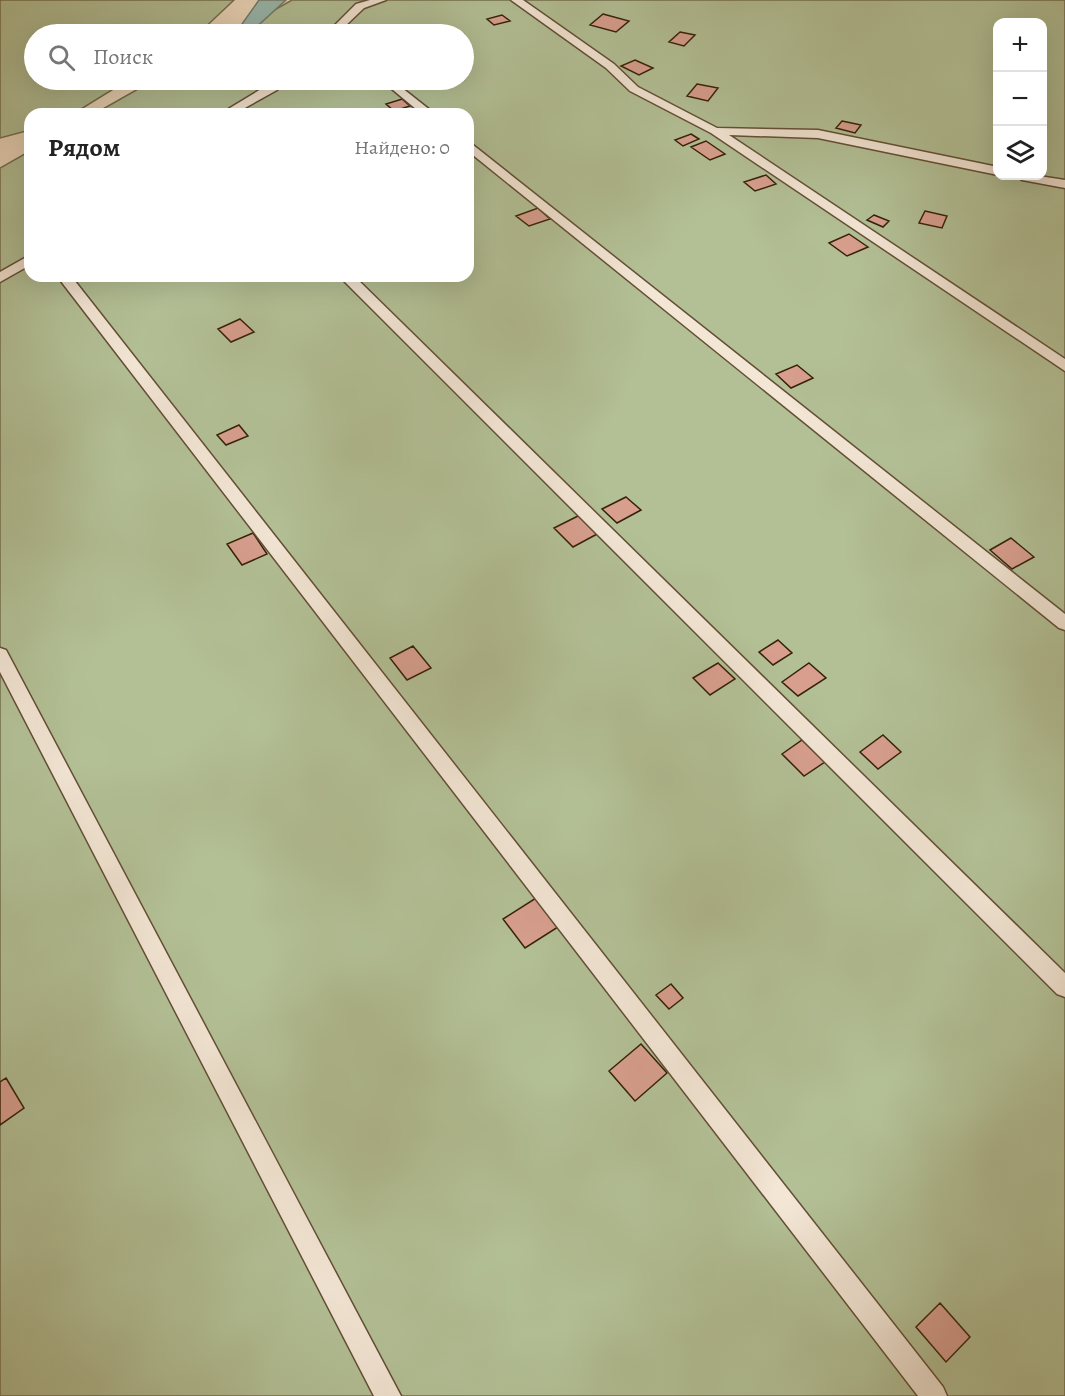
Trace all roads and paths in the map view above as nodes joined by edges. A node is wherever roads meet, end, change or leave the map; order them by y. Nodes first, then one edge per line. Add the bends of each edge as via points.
1 (381, 0) edge
2 (516, 0) edge
3 (344, 24) edge
4 (269, 90) edge
5 (399, 90) edge
6 (237, 108) edge
7 (421, 108) edge
8 (715, 131) junction
9 (474, 150) edge
10 (993, 170) edge
11 (1044, 180) edge
12 (1065, 184) edge
13 (24, 263) edge
14 (0, 278) edge
15 (69, 282) edge
16 (352, 282) edge
17 (1065, 366) edge
18 (1065, 623) edge
19 (0, 655) edge
20 (1065, 987) edge
21 (388, 1396) edge
22 (934, 1396) edge

1 - 3 lane via 360,6
2 - 8 lane via 610,66 634,89
4 - 6 lane
5 - 7 lane
8 - 10 lane via 818,134
8 - 17 lane
9 - 18 lane
11 - 12 lane
13 - 14 lane
15 - 22 lane
16 - 20 lane
19 - 21 lane

